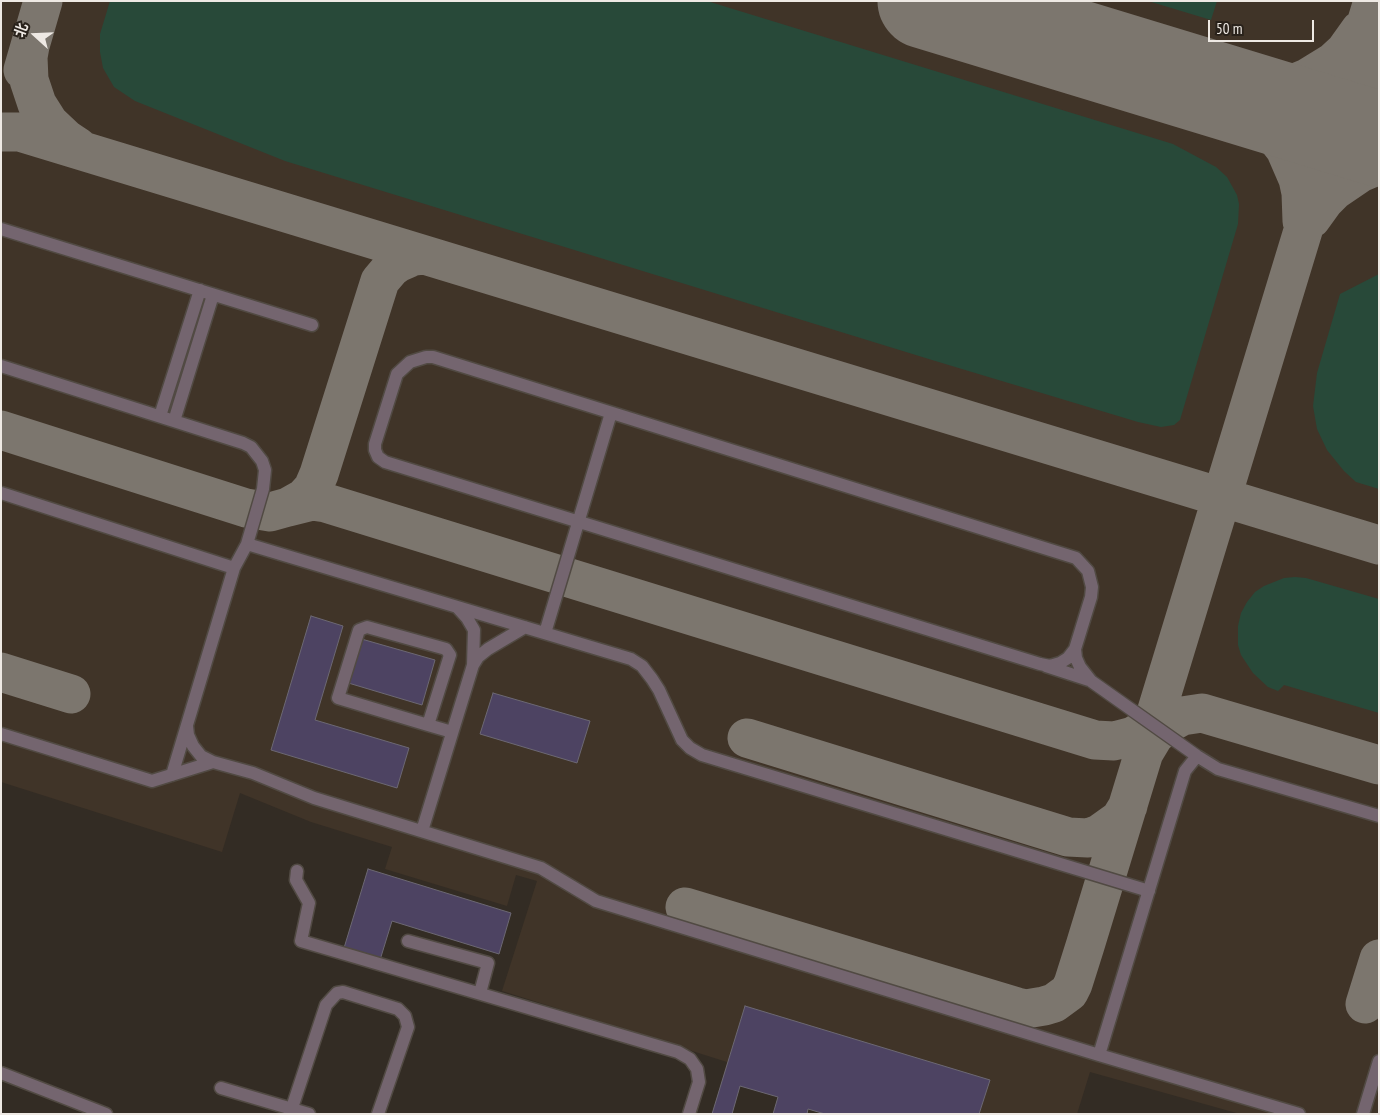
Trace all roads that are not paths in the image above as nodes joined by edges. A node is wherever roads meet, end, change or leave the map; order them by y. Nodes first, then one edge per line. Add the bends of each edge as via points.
1 (2, 234) edge
2 (200, 290) junction
3 (214, 294) junction
4 (312, 324) dead end
5 (1, 366) edge
6 (611, 413) junction
7 (160, 416) junction
8 (174, 421) junction
9 (1, 493) edge
10 (578, 522) junction
11 (247, 544) junction
12 (234, 568) junction
13 (457, 607) junction
14 (525, 627) junction
15 (545, 633) junction
16 (1075, 649) junction
17 (1040, 664) junction
18 (473, 665) junction
19 (1091, 681) junction
20 (187, 724) junction
21 (428, 725) junction
22 (452, 732) junction
23 (1, 734) edge
24 (1197, 756) junction
25 (213, 762) junction
26 (172, 775) junction
27 (1379, 816) edge
28 (422, 831) junction
29 (297, 871) dead end
30 (1149, 891) junction
31 (408, 941) dead end
32 (480, 994) junction
33 (1099, 1055) junction
34 (1379, 1061) edge
35 (1, 1073) edge
36 (221, 1088) dead end
37 (291, 1111) edge
38 (106, 1114) edge
39 (309, 1114) edge
40 (378, 1114) edge
41 (689, 1114) edge
42 (1299, 1114) edge
43 (1363, 1114) edge

1 - 2 lane
2 - 3 lane
2 - 7 lane
3 - 4 lane
3 - 8 lane
5 - 7 lane
6 - 10 lane
6 - 10 lane via 426,357 410,362 397,374 375,444 378,457 385,462
6 - 16 lane via 1076,558 1088,570 1092,587
7 - 8 lane
8 - 11 lane via 243,442 258,453 265,479
9 - 12 lane
10 - 15 lane
10 - 17 lane
11 - 12 lane
11 - 13 lane
12 - 20 lane
13 - 14 lane
13 - 18 lane via 474,630
14 - 15 lane
14 - 18 lane via 488,649
15 - 30 lane via 630,659 642,666 659,690 682,740 702,755
16 - 17 lane via 1060,663
16 - 19 lane via 1080,667
17 - 19 lane
18 - 22 lane
19 - 24 lane
20 - 25 lane via 193,746 201,756
20 - 26 lane
21 - 21 lane via 338,698 359,630 366,627 446,649 450,655
21 - 22 lane
22 - 28 lane
23 - 26 lane via 152,781
24 - 27 lane via 1230,774
24 - 30 lane via 1185,771
25 - 26 lane
25 - 28 lane via 253,773 314,798
28 - 33 lane via 541,868 596,901
29 - 32 lane via 296,880 309,903 301,941
30 - 33 lane
31 - 32 lane via 488,962
32 - 41 lane via 678,1052 690,1059 699,1082
33 - 42 lane
34 - 43 lane
35 - 38 lane
36 - 37 lane
37 - 39 lane
37 - 40 lane via 326,1005 337,993 344,992 398,1009 405,1016 408,1027

